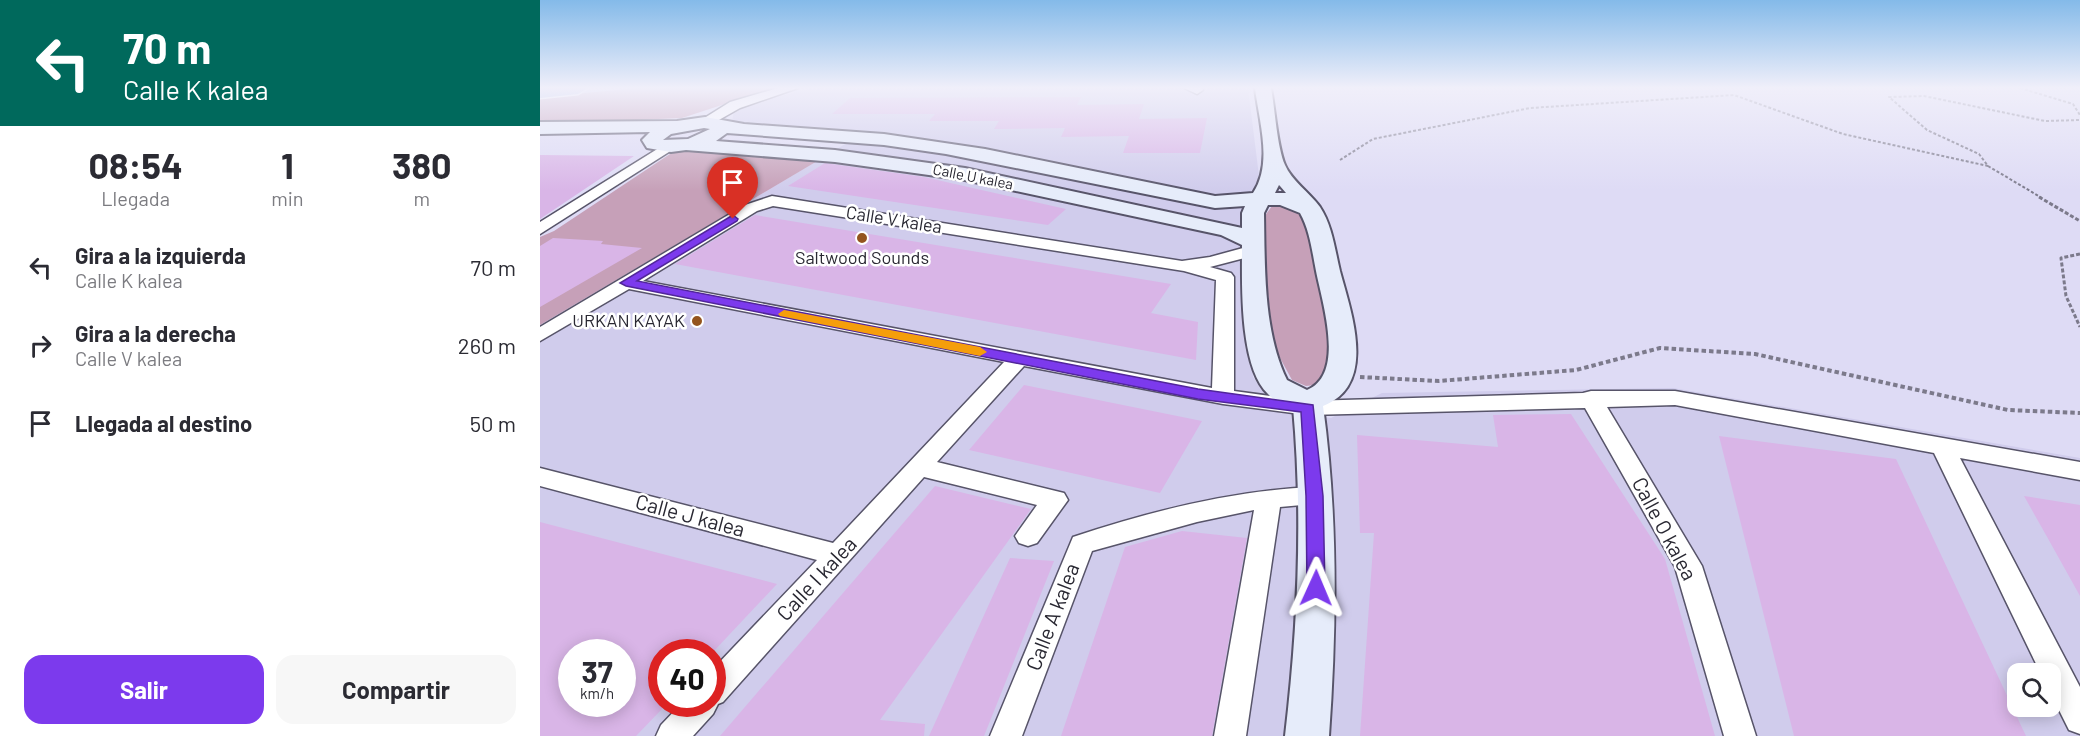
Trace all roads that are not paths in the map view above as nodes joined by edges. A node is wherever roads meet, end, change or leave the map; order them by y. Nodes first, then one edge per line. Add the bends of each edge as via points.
1 (1269, 122) edge
2 (713, 124) junction
3 (675, 126) junction
4 (540, 128) edge
5 (540, 144) edge
6 (669, 145) junction
7 (1275, 165) junction
8 (1260, 199) junction
9 (1310, 209) junction
10 (540, 228) edge
11 (1253, 246) junction
12 (1182, 266) junction
13 (626, 283) junction
14 (540, 335) edge
15 (1018, 359) junction
16 (1222, 397) junction
17 (1591, 399) junction
18 (1307, 404) junction
19 (1942, 445) junction
20 (921, 466) junction
21 (2080, 471) edge
22 (540, 477) edge
23 (1315, 496) junction
24 (1269, 498) junction
25 (1028, 536) dead end
26 (839, 555) junction
27 (726, 677) edge
28 (690, 717) edge
29 (2080, 719) edge
30 (672, 736) edge
31 (1006, 736) edge
32 (1230, 736) edge
33 (1307, 736) edge
34 (1740, 736) edge

1 - 7 street
2 - 3 street, Calle U kalea
2 - 6 street via 719,132 707,139
2 - 8 street, Calle U kalea via 904,142 1069,169 1215,202
3 - 4 street, Calle U kalea
3 - 6 street via 651,140
5 - 6 street, Calle U kalea
6 - 10 street
6 - 11 street, Calle U kalea via 835,156 965,174 1228,230
7 - 8 street
7 - 9 street
8 - 9 street, Calle U kalea via 1283,199
8 - 11 street via 1253,213
9 - 18 street via 1343,334 1336,376 1324,394
11 - 12 street, Calle V kalea via 1211,262
11 - 18 street via 1268,372 1275,386
12 - 13 street, Calle V kalea via 772,201 751,208
12 - 16 street, Calle V kalea via 1225,277
13 - 14 street, Calle V kalea
13 - 15 street
15 - 16 street
15 - 20 street, Calle I kalea
16 - 18 street
17 - 18 street
17 - 19 street via 1675,398
17 - 34 street, Calle O kalea via 1688,566
18 - 23 street
19 - 21 street
19 - 29 street
20 - 25 street via 1055,500
20 - 26 street, Calle I kalea
22 - 26 street, Calle J kalea
23 - 24 street, Calle A kalea
23 - 33 street via 1314,669
24 - 31 street, Calle A kalea via 1222,506 1082,544
24 - 32 street
26 - 27 street, Calle I kalea
28 - 30 street

